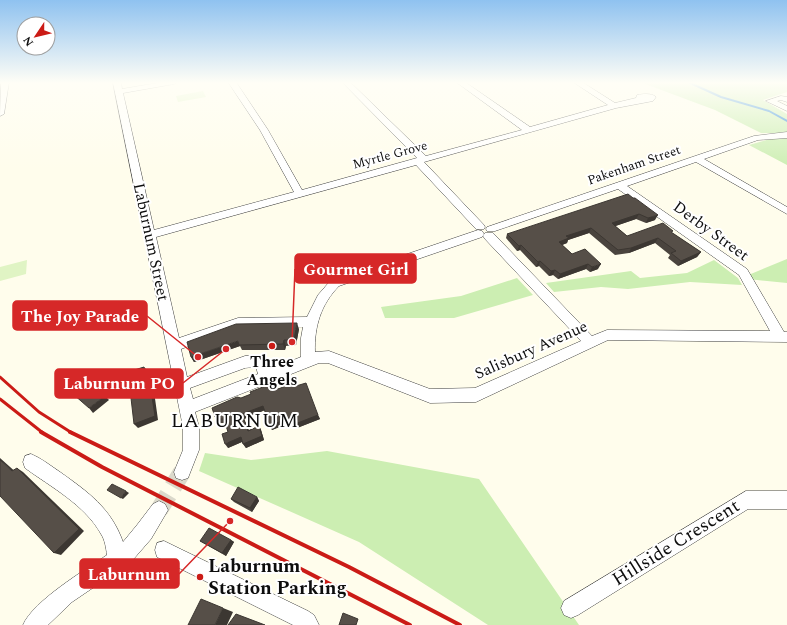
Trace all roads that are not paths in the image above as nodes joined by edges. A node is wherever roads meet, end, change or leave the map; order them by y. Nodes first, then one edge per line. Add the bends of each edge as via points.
1 (123, 111) edge
2 (251, 111) edge
3 (374, 111) edge
4 (501, 111) edge
5 (595, 111) edge
6 (528, 130) junction
7 (787, 135) edge
8 (697, 159) junction
9 (420, 160) junction
10 (621, 186) junction
11 (299, 193) junction
12 (787, 211) edge
13 (485, 231) junction
14 (149, 235) junction
15 (312, 322) junction
16 (783, 337) edge
17 (591, 343) junction
18 (173, 346) junction
19 (308, 360) junction
20 (266, 376) junction
21 (182, 385) junction
22 (186, 408) junction
23 (31, 462) dead end
24 (182, 472) tunnel mouth
25 (787, 500) edge
26 (159, 510) tunnel mouth
27 (164, 550) dead end
28 (118, 560) junction
29 (571, 608) dead end
30 (308, 624) edge
31 (32, 625) edge

1 - 14 street, Laburnum Street
2 - 11 street
3 - 9 street
4 - 6 street
5 - 6 street, Myrtle Grove
6 - 9 street, Myrtle Grove
7 - 8 street, Pakenham Street via 757,138
8 - 10 street, Pakenham Street
8 - 12 street
9 - 11 street, Myrtle Grove
9 - 13 street
10 - 13 street, Pakenham Street
10 - 16 street, Derby Street via 743,272
11 - 14 street, Myrtle Grove
13 - 15 street, Pakenham Street via 335,283 326,293
13 - 17 street
14 - 18 street, Laburnum Street
15 - 18 street via 238,323
15 - 19 street, Pakenham Street via 309,331
16 - 17 street, Salisbury Avenue via 607,335
17 - 19 street, Salisbury Avenue via 476,395 430,396 329,357
18 - 21 street, Laburnum Street
19 - 20 street, Salisbury Avenue
20 - 21 street via 261,363 254,361
20 - 22 street, Salisbury Avenue
21 - 22 street, Laburnum Street
22 - 24 street, Laburnum Street via 192,441
23 - 28 street via 86,503 100,517 111,535
25 - 29 street, Hillside Crescent via 746,500
26 - 28 street via 135,544
27 - 30 street via 301,618
28 - 31 street via 60,598

